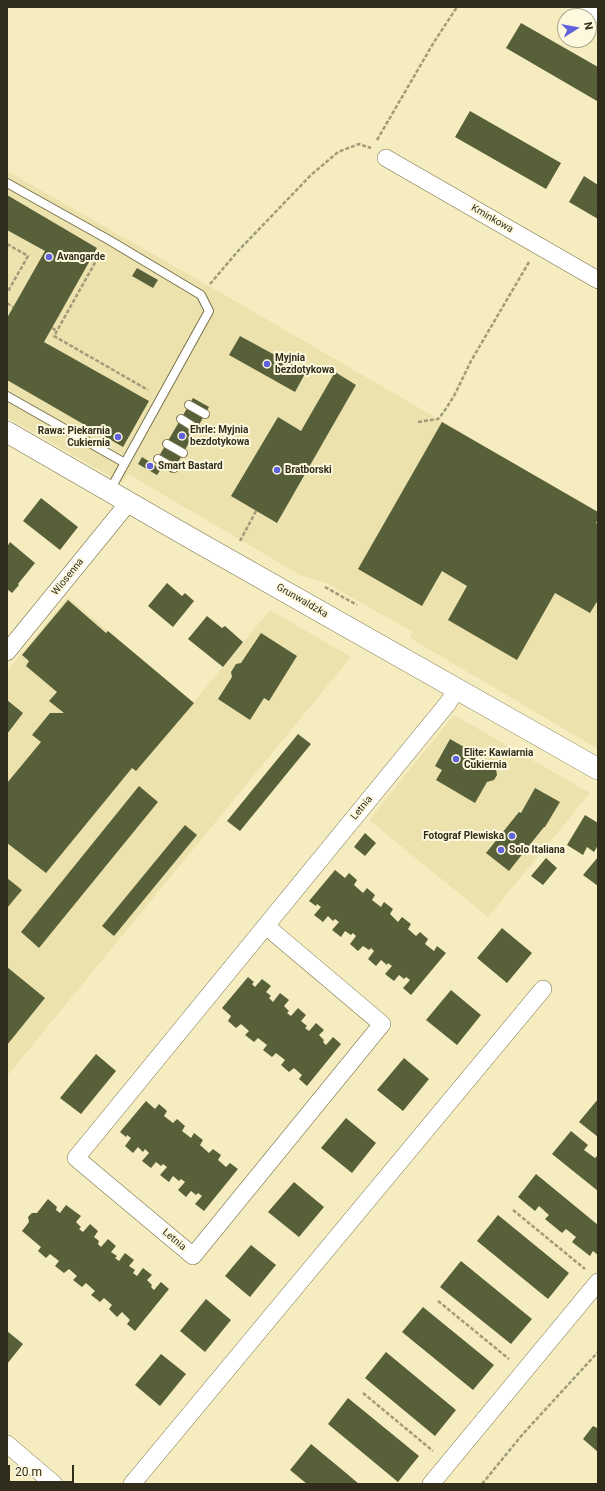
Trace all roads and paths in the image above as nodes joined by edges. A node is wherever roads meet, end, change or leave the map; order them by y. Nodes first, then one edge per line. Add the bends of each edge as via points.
1 (457, 7) edge
2 (585, 7) edge
3 (598, 14) edge
4 (386, 158) dead end
5 (7, 182) edge
6 (109, 240) junction
7 (7, 244) edge
8 (552, 253) junction
9 (598, 280) edge
10 (7, 293) edge
11 (201, 295) junction
12 (7, 303) edge
13 (13, 307) dead end
14 (52, 328) dead end
15 (57, 331) junction
16 (7, 396) edge
17 (161, 398) junction
18 (189, 405) dead end
19 (205, 414) dead end
20 (181, 419) dead end
21 (418, 422) dead end
22 (197, 428) dead end
23 (7, 432) edge
24 (167, 444) dead end
25 (183, 453) dead end
26 (158, 459) dead end
27 (125, 463) junction
28 (174, 468) dead end
29 (109, 491) junction
30 (129, 502) junction
31 (256, 511) dead end
32 (238, 545) dead end
33 (325, 587) dead end
34 (357, 605) dead end
35 (7, 652) edge
36 (457, 689) junction
37 (598, 769) edge
38 (266, 926) junction
39 (543, 989) dead end
40 (513, 1210) dead end
41 (592, 1276) edge
42 (438, 1300) dead end
43 (598, 1352) edge
44 (524, 1371) junction
45 (363, 1393) dead end
46 (7, 1444) edge
47 (448, 1463) junction
48 (54, 1484) edge
49 (132, 1484) edge
50 (431, 1484) edge
51 (482, 1484) edge

1 - 11 path via 372,149 359,144 338,152 327,161 238,251
2 - 3 street
4 - 8 street, Kminkowa
5 - 6 lane
6 - 11 lane
6 - 15 path
7 - 10 path via 28,256
8 - 9 street, Kminkowa
8 - 21 path via 530,261 443,414 438,419
11 - 17 lane via 209,311
12 - 13 path
14 - 15 path
15 - 17 path via 54,336
16 - 27 lane
17 - 27 lane
18 - 19 lane
20 - 22 lane
23 - 29 street, Grunwaldzka
24 - 25 lane
26 - 28 lane
27 - 29 lane
29 - 30 street, Grunwaldzka
30 - 35 street, Wiosenna
30 - 36 street, Grunwaldzka
31 - 32 path
33 - 34 path
36 - 37 street, Grunwaldzka
36 - 38 street, Letnia
38 - 38 street, Letnia via 382,1024 193,1256 76,1158
39 - 49 street
40 - 41 path
41 - 44 street
42 - 44 path
43 - 51 path via 522,1435
44 - 47 street
45 - 47 path
46 - 48 street
47 - 50 street

